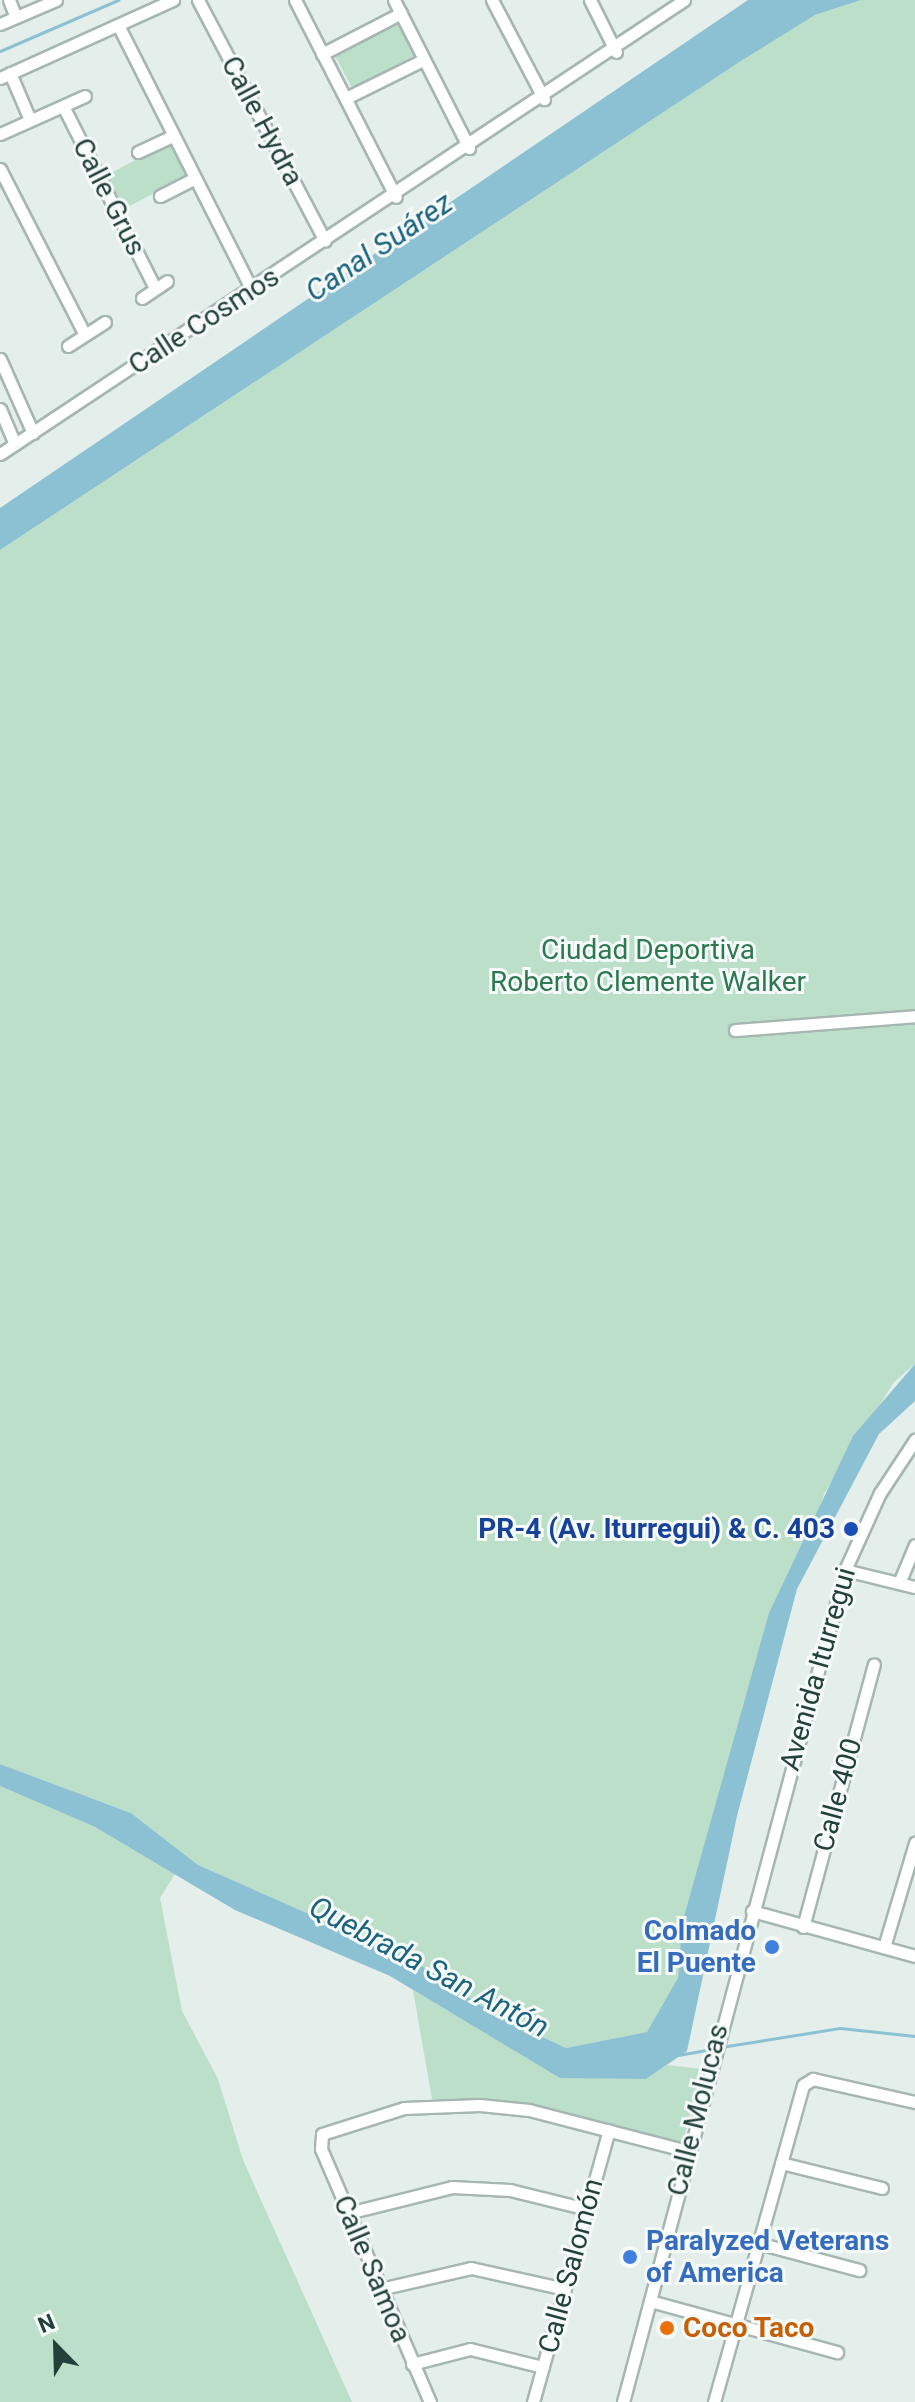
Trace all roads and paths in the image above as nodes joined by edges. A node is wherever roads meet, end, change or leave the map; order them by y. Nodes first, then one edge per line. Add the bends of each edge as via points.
1 (9, 0) edge
2 (56, 0) edge
3 (173, 0) edge
4 (198, 0) edge
5 (295, 0) edge
6 (394, 0) edge
7 (492, 0) edge
8 (590, 0) edge
9 (684, 0) edge
10 (401, 13) junction
11 (16, 17) junction
12 (0, 24) edge
13 (118, 25) junction
14 (616, 52) junction
15 (322, 54) junction
16 (423, 60) junction
17 (5, 76) edge
18 (85, 96) dead end
19 (346, 98) junction
20 (544, 99) junction
21 (63, 106) junction
22 (30, 120) junction
23 (0, 134) edge
24 (172, 136) junction
25 (469, 148) junction
26 (138, 152) dead end
27 (0, 169) edge
28 (194, 179) junction
29 (160, 196) dead end
30 (396, 197) junction
31 (325, 241) junction
32 (167, 281) dead end
33 (155, 288) junction
34 (252, 290) junction
35 (142, 298) dead end
36 (105, 322) dead end
37 (85, 335) junction
38 (68, 346) dead end
39 (0, 359) edge
40 (0, 409) edge
41 (33, 433) junction
42 (15, 444) junction
43 (0, 454) edge
44 (915, 1016) edge
45 (735, 1030) dead end
46 (915, 1440) edge
47 (915, 1545) edge
48 (845, 1570) junction
49 (899, 1583) junction
50 (915, 1587) edge
51 (874, 1664) dead end
52 (915, 1843) edge
53 (752, 1911) junction
54 (803, 1927) junction
55 (884, 1947) junction
56 (915, 1956) edge
57 (915, 2102) edge
58 (609, 2130) junction
59 (688, 2151) junction
60 (781, 2163) junction
61 (882, 2188) dead end
62 (587, 2209) junction
63 (348, 2213) junction
64 (758, 2243) junction
65 (859, 2270) dead end
66 (380, 2289) junction
67 (565, 2289) junction
68 (650, 2301) junction
69 (735, 2325) junction
70 (837, 2352) dead end
71 (412, 2364) junction
72 (543, 2367) junction
73 (430, 2402) edge
74 (533, 2402) edge
75 (623, 2402) edge
76 (714, 2402) edge

1 - 11 street
2 - 11 street
3 - 13 street
4 - 31 street, Calle Hydra
5 - 15 street
6 - 10 street
7 - 20 street
8 - 14 street
9 - 14 street, Calle Cosmos
10 - 15 street
10 - 16 street
11 - 12 street
13 - 17 street
13 - 24 street
14 - 20 street, Calle Cosmos
15 - 19 street
16 - 19 street
16 - 25 street
17 - 22 street
18 - 21 street
19 - 30 street
20 - 25 street, Calle Cosmos
21 - 22 street
21 - 33 street, Calle Grus
22 - 23 street
24 - 26 street
24 - 28 street
25 - 30 street, Calle Cosmos
27 - 37 street
28 - 29 street
28 - 34 street
30 - 31 street, Calle Cosmos
31 - 34 street, Calle Cosmos
32 - 33 street, Calle Grus
33 - 35 street, Calle Grus
34 - 41 street, Calle Cosmos
36 - 37 street
37 - 38 street
39 - 41 street
40 - 42 street
41 - 42 street, Calle Cosmos
42 - 43 street, Calle Cosmos
44 - 45 street
46 - 48 street, Avenida Iturregui via 880,1493
47 - 49 street
48 - 49 street
48 - 53 street, Avenida Iturregui
49 - 50 street
51 - 54 street, Calle 400
52 - 55 street
53 - 54 street
53 - 59 street, Calle Molucas
54 - 55 street
55 - 56 street
57 - 60 street via 813,2079 794,2106
58 - 59 street
58 - 62 street, Calle Salomón
58 - 63 street, Calle Samoa via 529,2110 431,2104 322,2134 321,2149
59 - 68 street, Calle Molucas
60 - 61 street
60 - 64 street
62 - 63 street via 510,2190 452,2187
62 - 67 street, Calle Salomón
63 - 66 street, Calle Samoa
64 - 65 street
64 - 69 street
66 - 67 street via 471,2268
66 - 71 street, Calle Samoa
67 - 72 street, Calle Salomón
68 - 69 street
68 - 75 street, Calle Molucas
69 - 70 street
69 - 76 street
71 - 72 street via 470,2349
71 - 73 street, Calle Samoa
72 - 74 street, Calle Salomón

